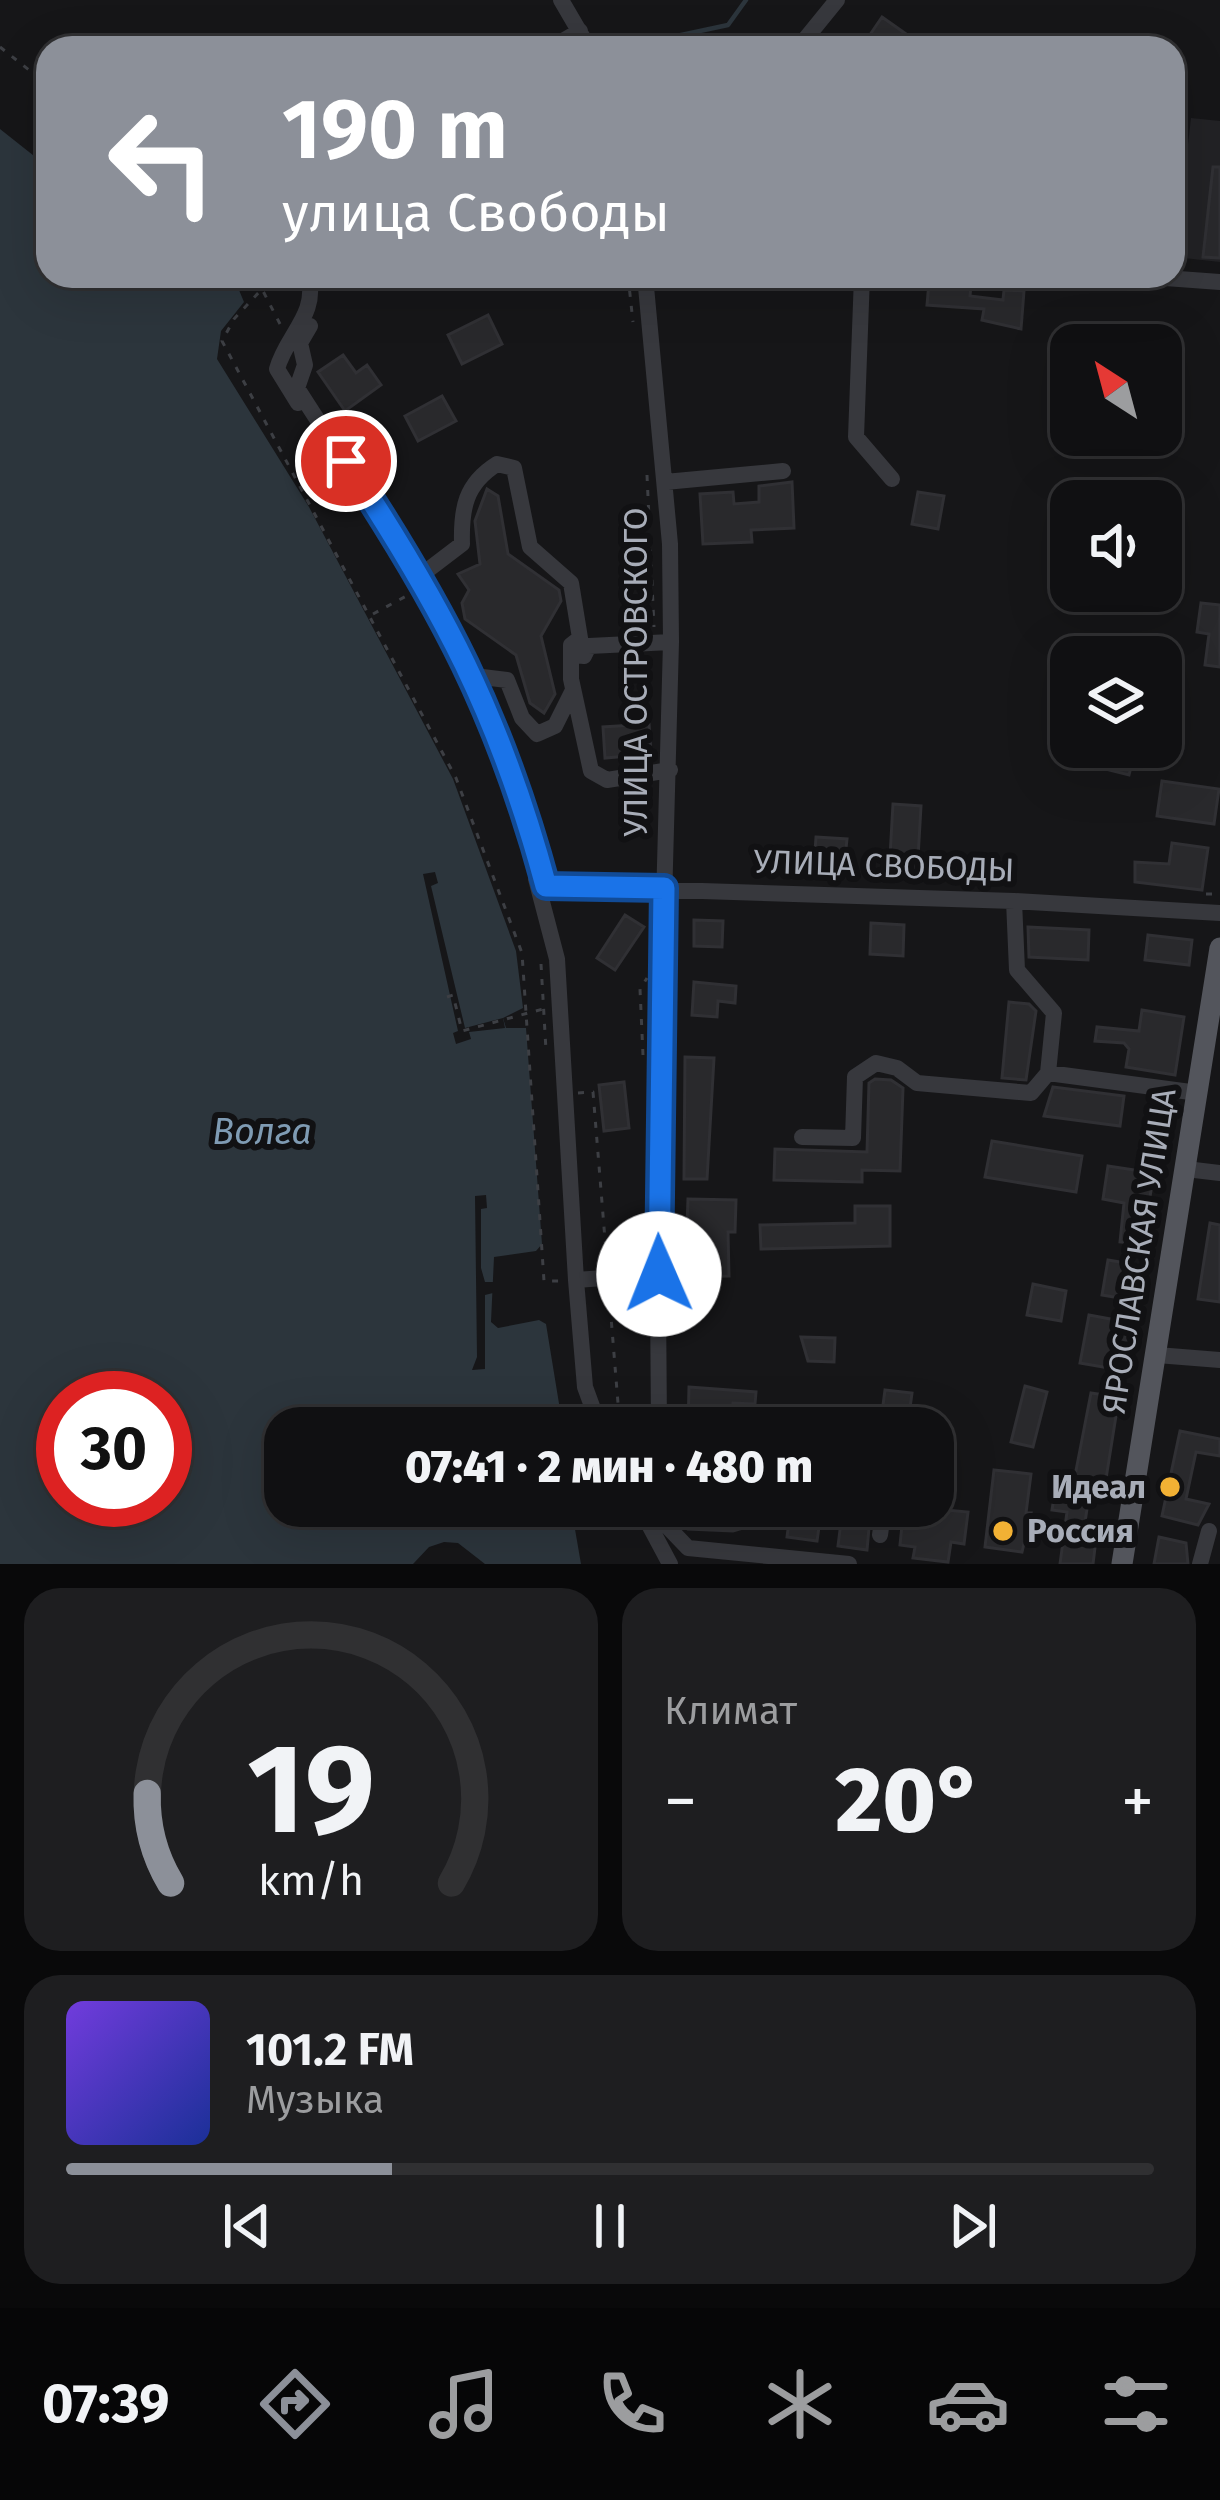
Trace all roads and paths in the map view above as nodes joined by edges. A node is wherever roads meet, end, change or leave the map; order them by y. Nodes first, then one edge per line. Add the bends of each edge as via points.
1 (561, 0) edge
2 (837, 0) edge
3 (580, 31) junction
4 (571, 36) edge
5 (583, 36) edge
6 (808, 36) edge
7 (0, 47) edge
8 (36, 76) edge
9 (1185, 279) edge
10 (1220, 282) edge
11 (310, 288) edge
12 (629, 288) edge
13 (646, 288) edge
14 (862, 288) edge
15 (310, 326) dead end
16 (635, 340) dead end
17 (290, 342) junction
18 (646, 458) dead end
19 (783, 471) dead end
20 (892, 479) dead end
21 (665, 482) junction
22 (419, 583) junction
23 (370, 616) junction
24 (663, 642) junction
25 (581, 646) junction
26 (474, 676) junction
27 (573, 689) junction
28 (670, 770) junction
29 (664, 888) junction
30 (1206, 894) dead end
31 (1220, 894) edge
32 (1014, 901) junction
33 (1220, 913) edge
34 (1220, 948) edge
35 (648, 978) dead end
36 (447, 997) dead end
37 (528, 1011) junction
38 (552, 1049) dead end
39 (651, 1063) dead end
40 (1048, 1073) junction
41 (1198, 1093) junction
42 (564, 1094) junction
43 (802, 1137) dead end
44 (1186, 1169) junction
45 (1220, 1173) edge
46 (659, 1274) junction
47 (608, 1278) junction
48 (576, 1280) junction
49 (544, 1281) dead end
50 (1157, 1355) junction
51 (1220, 1360) edge
52 (592, 1407) edge
53 (618, 1407) edge
54 (659, 1407) edge
55 (650, 1527) edge
56 (668, 1527) edge
57 (881, 1527) edge
58 (1209, 1531) dead end
59 (880, 1535) dead end
60 (670, 1564) edge
61 (849, 1564) edge
62 (1122, 1564) edge
63 (1200, 1564) edge

1 - 3 street
2 - 6 street
3 - 4 street
3 - 5 street
7 - 8 path
9 - 10 street
11 - 17 street
12 - 16 path
13 - 21 street, УЛИЦА ОСТРОВСКОГО
14 - 20 street via 856,437
15 - 22 street via 300,343 305,365 297,388
17 - 22 street via 278,373
17 - 23 path via 262,289 222,341
18 - 24 path
19 - 21 street
21 - 24 street, УЛИЦА ОСТРОВСКОГО
22 - 23 path
22 - 25 street via 462,544 469,491 489,469 506,465 518,474 530,547 571,583
22 - 26 street
22 - 42 street via 512,791 557,959
23 - 37 path via 456,778 522,953
24 - 25 street
24 - 28 street, УЛИЦА ОСТРОВСКОГО
25 - 27 street
26 - 27 street via 507,680 537,734 555,726
26 - 29 street, УЛИЦА СВОБОДЫ via 520,788 546,886
27 - 28 street via 597,778
28 - 29 street, УЛИЦА ОСТРОВСКОГО
29 - 32 street, УЛИЦА СВОБОДЫ
29 - 46 street, УЛИЦА ОСТРОВСКОГО
30 - 31 path
32 - 33 street, УЛИЦА СВОБОДЫ
32 - 40 street via 1017,970 1054,1013
34 - 41 main road, ЯРОСЛАВСКАЯ УЛИЦА
35 - 39 path via 640,989 639,1050
36 - 37 path via 462,1030
37 - 38 path via 543,1009 545,1050
37 - 49 path
40 - 41 street
40 - 43 street via 1031,1093 916,1083 876,1063 855,1077 853,1138
41 - 44 main road, ЯРОСЛАВСКАЯ УЛИЦА
42 - 47 path via 593,1092
42 - 48 street
44 - 45 street
44 - 50 main road, ЯРОСЛАВСКАЯ УЛИЦА
46 - 47 street
46 - 54 street, УЛИЦА ОСТРОВСКОГО
47 - 48 street
47 - 53 path
48 - 52 street
50 - 51 street
50 - 62 main road, ЯРОСЛАВСКАЯ УЛИЦА
55 - 60 street
56 - 61 street via 688,1548
57 - 59 street
58 - 63 street

